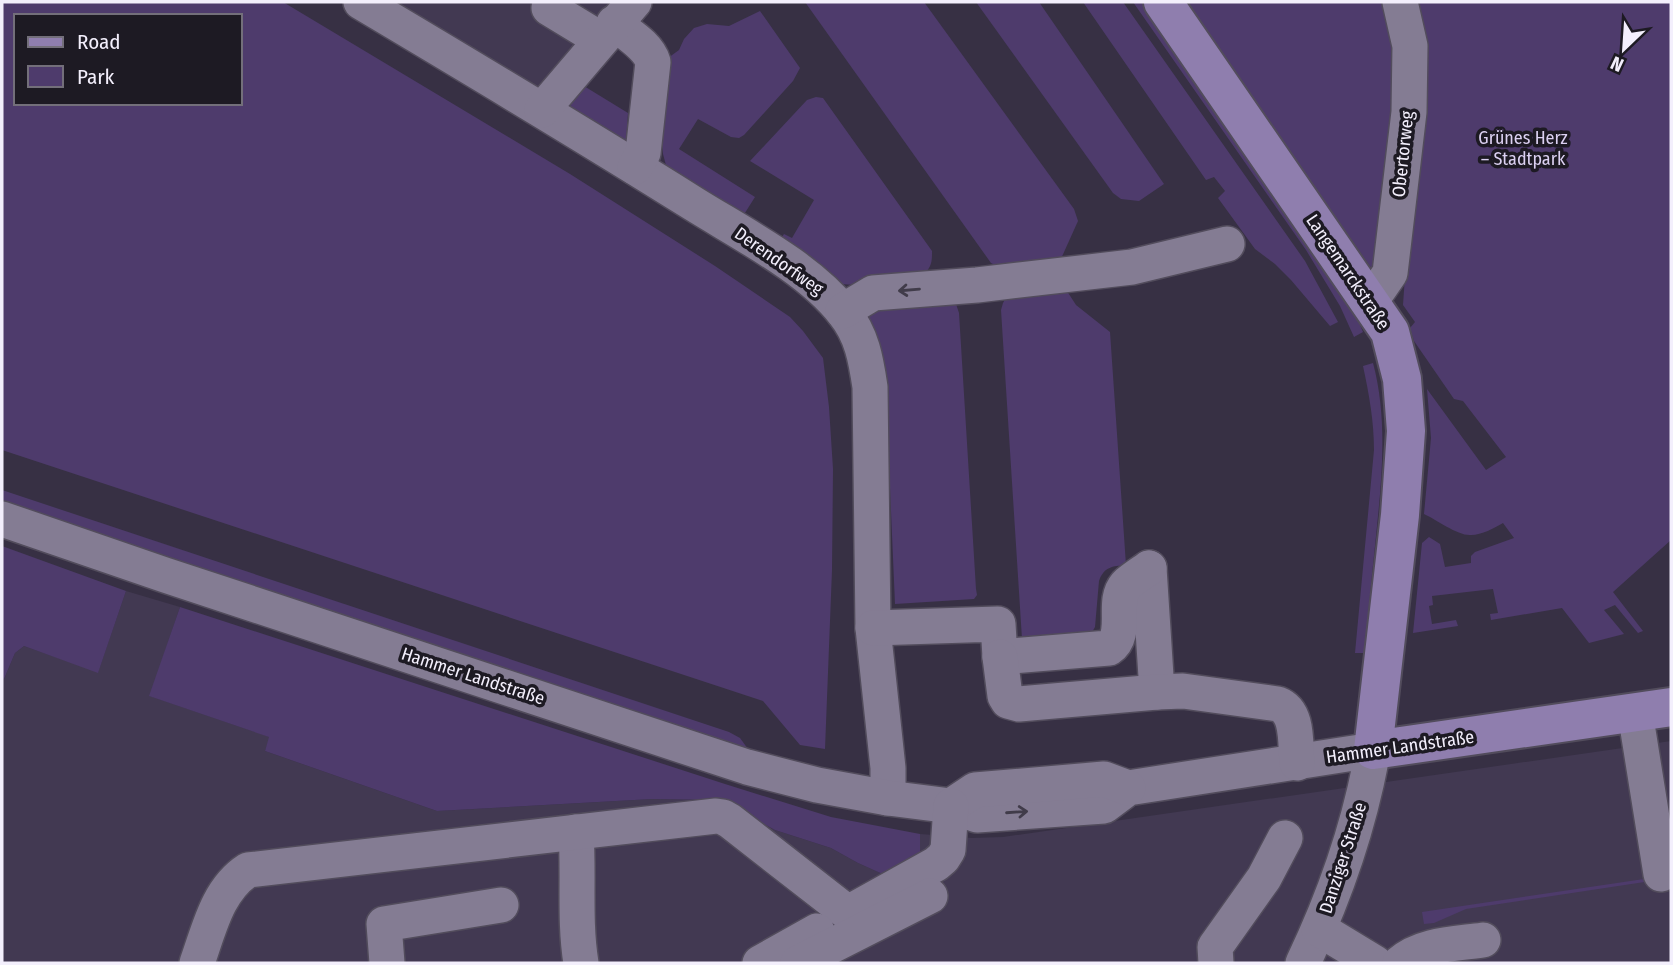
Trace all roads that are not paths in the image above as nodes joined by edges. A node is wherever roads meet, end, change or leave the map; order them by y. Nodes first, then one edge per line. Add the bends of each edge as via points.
1 (361, 2) edge
2 (1163, 2) edge
3 (1400, 2) edge
4 (549, 8) dead end
5 (616, 21) edge
6 (542, 110) junction
7 (635, 167) junction
8 (1227, 244) dead end
9 (1370, 302) junction
10 (843, 311) junction
11 (2, 519) edge
12 (873, 628) junction
13 (1000, 657) junction
14 (1157, 692) junction
15 (1653, 710) edge
16 (1373, 750) junction
17 (1297, 762) junction
18 (888, 798) junction
19 (951, 806) junction
20 (576, 832) junction
21 (1285, 838) dead end
22 (1661, 874) dead end
23 (930, 896) dead end
24 (500, 905) dead end
25 (848, 914) junction
26 (1319, 929) junction
27 (1483, 940) dead end
28 (197, 963) edge
29 (387, 963) edge
30 (581, 963) edge
31 (760, 963) edge
32 (798, 963) edge
33 (1216, 963) edge
34 (1303, 963) edge
35 (1375, 963) edge
36 (1400, 963) edge

1 - 6 street, Derendorfweg
2 - 9 main road, Langemarckstraße
3 - 9 street, Obertorweg via 1410,46 1409,112 1390,273
4 - 5 street
5 - 6 street
5 - 7 street via 646,49 653,62 643,153
6 - 7 street, Derendorfweg
7 - 10 street, Derendorfweg via 784,260
8 -> 10 street via 1132,267 873,293
9 - 16 main road, Langemarckstraße via 1390,332 1402,379 1406,431
10 - 12 street, Derendorfweg via 862,344 870,387
11 - 18 street, Hammer Landstraße via 747,767
12 - 13 street via 998,624
12 - 18 street, Derendorfweg
13 - 14 street via 1005,696 1013,703
13 - 14 street via 1109,648 1118,636 1122,592 1149,568
14 - 17 street via 1183,691 1283,706 1292,716
15 - 16 main road, Hammer Landstraße
15 - 22 street
16 - 17 street, Hammer Landstraße
16 - 26 street, Danziger Straße via 1349,849
17 - 19 street, Hammer Landstraße via 1128,788 1104,806 977,816
18 - 19 street, Hammer Landstraße
19 - 25 street via 948,850 943,858
20 - 25 street via 723,817
20 - 28 street via 248,870 220,902
20 - 30 street
21 - 33 street via 1264,878 1215,947
23 - 32 street
24 - 29 street via 384,924
25 - 31 street
26 - 34 street, Danziger Straße
26 - 35 street
27 - 36 street via 1432,947

